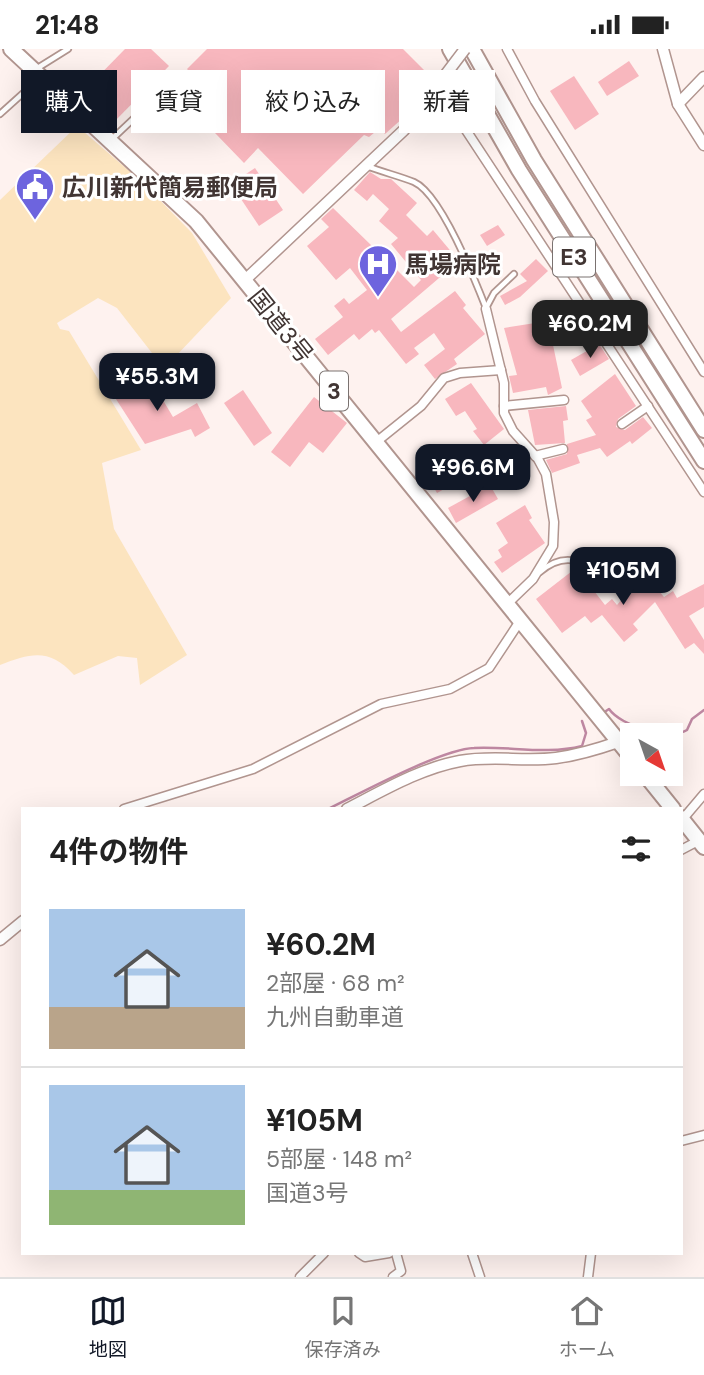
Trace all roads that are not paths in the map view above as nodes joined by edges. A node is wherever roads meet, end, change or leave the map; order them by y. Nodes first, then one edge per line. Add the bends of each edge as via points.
1 (11, 49) edge
2 (68, 49) edge
3 (440, 49) edge
4 (450, 49) edge
5 (466, 49) edge
6 (472, 49) edge
7 (507, 49) edge
8 (663, 49) edge
9 (34, 70) edge
10 (41, 70) edge
11 (450, 70) edge
12 (704, 77) edge
13 (21, 91) edge
14 (678, 104) junction
15 (0, 114) edge
16 (131, 121) edge
17 (101, 133) edge
18 (401, 133) edge
19 (471, 133) edge
20 (110, 141) junction
21 (704, 145) edge
22 (366, 166) junction
23 (519, 170) junction
24 (514, 274) dead end
25 (244, 281) junction
26 (486, 309) junction
27 (501, 370) junction
28 (704, 372) edge
29 (564, 400) dead end
30 (504, 406) junction
31 (648, 406) junction
32 (622, 424) dead end
33 (704, 430) edge
34 (375, 443) junction
35 (563, 449) dead end
36 (536, 456) junction
37 (704, 461) edge
38 (704, 492) edge
39 (600, 577) dead end
40 (532, 580) junction
41 (506, 605) junction
42 (520, 621) junction
43 (618, 742) junction
44 (620, 744) edge
45 (655, 786) edge
46 (704, 795) edge
47 (130, 807) edge
48 (351, 807) edge
49 (672, 807) edge
50 (683, 812) edge
51 (683, 820) edge
52 (701, 844) edge
53 (683, 850) edge
54 (21, 923) edge
55 (0, 940) edge
56 (704, 1135) edge
57 (683, 1140) edge
58 (322, 1255) edge
59 (397, 1255) edge
60 (473, 1255) edge
61 (591, 1255) edge
62 (402, 1274) edge
63 (300, 1277) edge
64 (393, 1277) edge
65 (480, 1277) edge
66 (588, 1277) edge

1 - 9 highway, 国道3号 / 3
2 - 10 lane
3 - 23 highway
4 - 23 highway, E3
5 - 11 street, bridge
6 - 33 highway, E3 via 534,160
7 - 28 street
8 - 14 street
12 - 14 street
13 - 15 lane
14 - 21 street
16 - 20 lane
17 - 20 highway, 国道3号 / 3
18 - 22 street
19 - 31 street
20 - 25 highway, 国道3号 / 3 via 195,221
22 - 25 street
22 - 26 lane via 415,182 443,215
23 - 37 highway, E3
24 - 26 lane via 494,293
25 - 34 highway, 国道3号 / 3
26 - 27 street
27 - 30 street
27 - 34 street via 444,378 421,406
29 - 30 street
30 - 36 street via 513,431
31 - 32 street
31 - 38 street
34 - 41 highway, 国道3号 / 3
35 - 36 street
36 - 40 street via 546,474 554,522 553,546
39 - 40 lane via 589,565 571,559 552,562
40 - 41 street
41 - 42 highway, 国道3号 / 3
42 - 43 highway, 国道3号 / 3
42 - 47 street via 489,668 450,689 381,704 253,769
43 - 44 highway, 国道3号 / 3
43 - 48 street via 554,758 458,761
45 - 49 highway
46 - 50 street
51 - 52 highway
52 - 53 street
54 - 55 street
56 - 57 street
58 - 63 street
59 - 62 street
60 - 65 street
61 - 66 street
62 - 64 street

